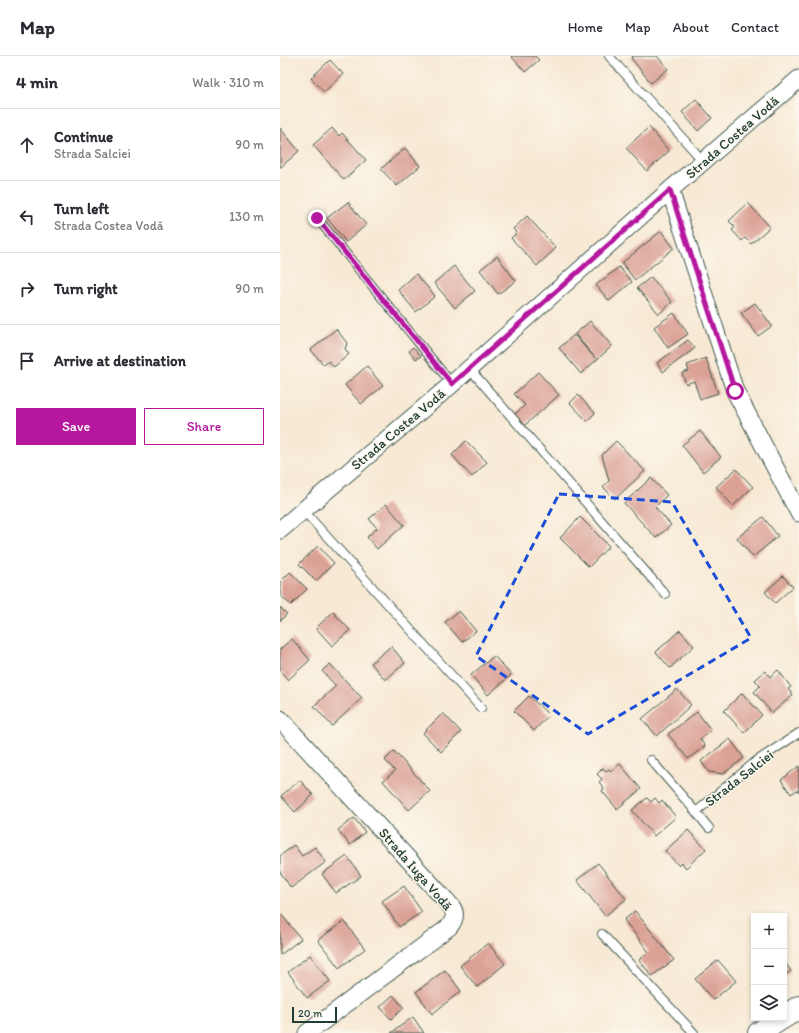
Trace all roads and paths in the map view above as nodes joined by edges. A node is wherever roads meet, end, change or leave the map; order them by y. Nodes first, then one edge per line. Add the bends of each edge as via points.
1 (609, 56) edge
2 (799, 79) edge
3 (704, 162) junction
4 (670, 190) junction
5 (317, 218) dead end
6 (469, 368) junction
7 (452, 384) junction
8 (303, 510) junction
9 (799, 513) edge
10 (280, 530) edge
11 (665, 594) dead end
12 (480, 708) dead end
13 (280, 719) edge
14 (799, 733) edge
15 (651, 760) dead end
16 (696, 812) junction
17 (709, 828) dead end
18 (602, 934) dead end
19 (799, 1007) edge
20 (787, 1014) edge
21 (777, 1021) edge
22 (307, 1033) edge
23 (694, 1033) edge
24 (759, 1033) edge

1 - 3 lane
2 - 3 street, Strada Costea Vodă
3 - 4 street, Strada Costea Vodă
4 - 6 street, Strada Costea Vodă
4 - 9 street via 735,391
5 - 7 lane
6 - 7 street, Strada Costea Vodă
6 - 11 lane
7 - 8 street, Strada Costea Vodă
8 - 10 street, Strada Costea Vodă
8 - 12 lane
13 - 22 street, Strada Iuga Vodă via 451,906 454,913 453,922 449,927
14 - 16 lane, Strada Salciei via 755,762
15 - 16 lane, Strada Salciei
16 - 17 lane
18 - 23 lane
19 - 20 street
21 - 24 street

